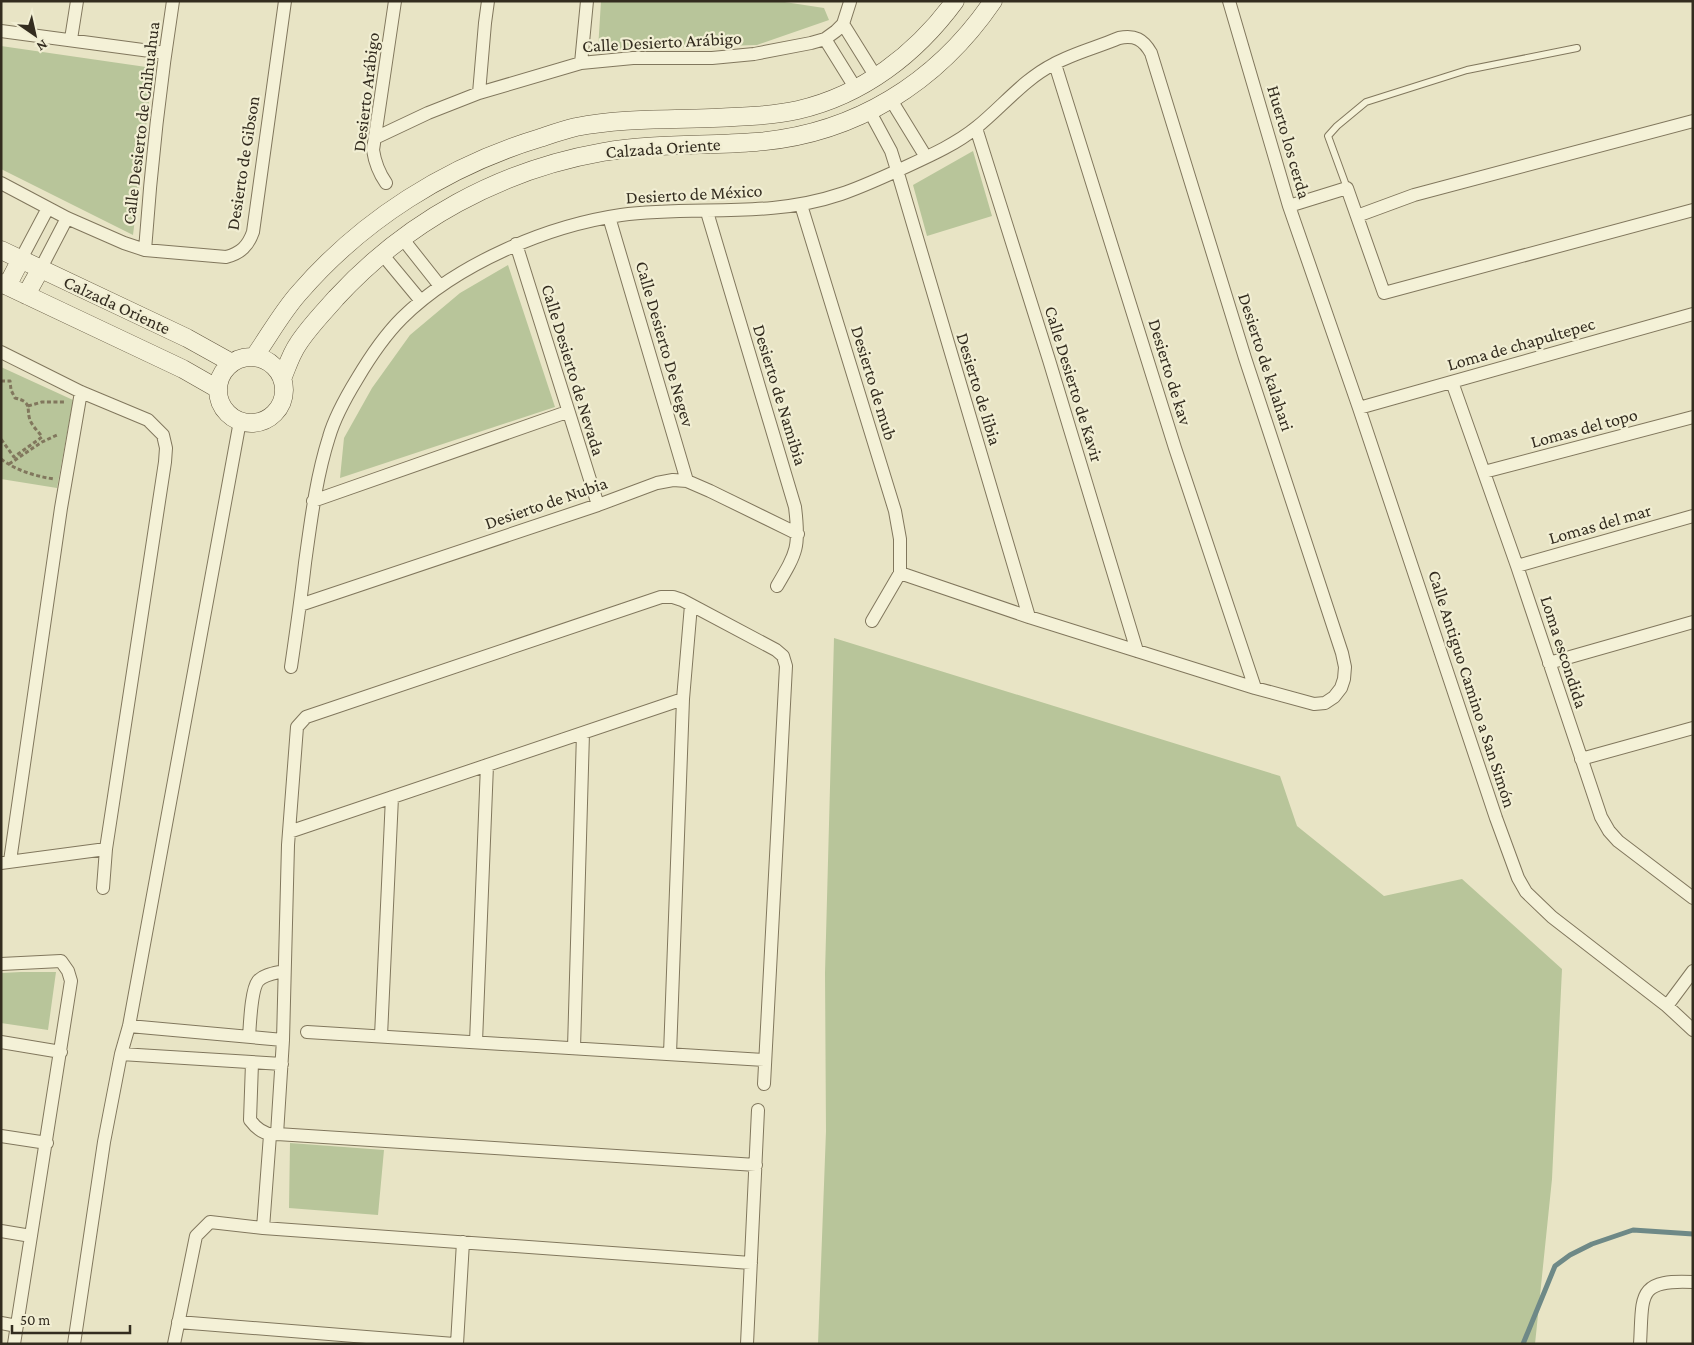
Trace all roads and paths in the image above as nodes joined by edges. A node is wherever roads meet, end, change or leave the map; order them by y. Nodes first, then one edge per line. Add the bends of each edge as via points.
1 (77, 1) edge
2 (173, 1) edge
3 (284, 1) edge
4 (395, 1) edge
5 (488, 1) edge
6 (587, 1) edge
7 (850, 1) edge
8 (955, 1) edge
9 (993, 1) edge
10 (1229, 1) edge
11 (843, 24) junction
12 (1, 30) edge
13 (1130, 36) joint
14 (71, 39) junction
15 (825, 39) junction
16 (1576, 48) dead end
17 (165, 53) junction
18 (581, 63) junction
19 (1055, 64) junction
20 (876, 77) junction
21 (856, 89) junction
22 (479, 93) junction
23 (891, 100) junction
24 (870, 112) junction
25 (1693, 121) edge
26 (976, 128) junction
27 (375, 138) junction
28 (926, 157) junction
29 (897, 170) junction
30 (441, 179) junction
31 (1, 183) edge
32 (386, 183) dead end
33 (1347, 188) junction
34 (454, 203) junction
35 (801, 205) junction
36 (1289, 206) junction
37 (48, 208) junction
38 (1693, 210) edge
39 (707, 212) junction
40 (1357, 216) junction
41 (609, 217) junction
42 (67, 218) junction
43 (402, 238) junction
44 (516, 244) junction
45 (1, 250) edge
46 (145, 250) junction
47 (382, 254) junction
48 (21, 259) junction
49 (41, 268) junction
50 (4, 285) edge
51 (440, 286) junction
52 (1317, 291) joint
53 (26, 295) junction
54 (421, 301) junction
55 (1693, 314) edge
56 (1, 352) edge
57 (254, 357) junction
58 (232, 363) junction
59 (282, 379) junction
60 (1, 381) edge
61 (1452, 382) junction
62 (218, 389) junction
63 (80, 397) junction
64 (28, 406) junction
65 (1359, 408) junction
66 (567, 412) junction
67 (1693, 417) edge
68 (240, 421) junction
69 (65, 432) dead end
70 (1, 439) edge
71 (1, 459) edge
72 (9, 464) junction
73 (1484, 472) junction
74 (56, 479) dead end
75 (687, 481) junction
76 (313, 500) junction
77 (598, 505) junction
78 (1693, 516) edge
79 (798, 534) junction
80 (1517, 566) junction
81 (900, 573) junction
82 (777, 586) dead end
83 (300, 605) junction
84 (691, 605) junction
85 (1029, 617) junction
86 (872, 621) dead end
87 (1693, 622) edge
88 (1137, 651) junction
89 (1549, 663) junction
90 (291, 667) dead end
91 (1255, 688) junction
92 (683, 699) junction
93 (1693, 728) edge
94 (583, 733) junction
95 (1581, 759) junction
96 (487, 765) junction
97 (392, 797) junction
98 (290, 832) junction
99 (106, 848) junction
100 (6, 862) edge
101 (103, 888) dead end
102 (1693, 898) edge
103 (1, 964) edge
104 (284, 971) junction
105 (1693, 971) edge
106 (1667, 1006) junction
107 (129, 1026) junction
108 (1693, 1030) edge
109 (307, 1032) dead end
110 (381, 1036) junction
111 (249, 1037) junction
112 (283, 1040) junction
113 (1, 1042) edge
114 (476, 1042) junction
115 (574, 1048) junction
116 (61, 1052) junction
117 (121, 1054) junction
118 (670, 1054) junction
119 (766, 1060) junction
120 (252, 1062) junction
121 (282, 1064) junction
122 (764, 1084) dead end
123 (758, 1110) dead end
124 (273, 1135) junction
125 (1, 1136) edge
126 (47, 1143) junction
127 (756, 1165) junction
128 (263, 1228) junction
129 (1, 1231) edge
130 (32, 1236) junction
131 (463, 1242) junction
132 (751, 1263) junction
133 (1693, 1282) edge
134 (178, 1322) junction
135 (1, 1323) edge
136 (17, 1326) junction
137 (14, 1344) edge
138 (74, 1344) edge
139 (174, 1344) edge
140 (455, 1344) edge
141 (747, 1344) edge
142 (1640, 1344) edge

1 - 14 street
2 - 17 street, Calle Desierto de Chihuahua
3 - 46 street, Desierto de Gibson via 253,232 249,242 244,249 226,257
4 - 27 street, Desierto Arábigo
5 - 22 street
6 - 18 street
7 - 11 street
8 - 20 street, Calzada Oriente via 913,49
9 - 23 street, Calzada Oriente via 958,44
10 - 36 street, Huerto los cerda
11 - 15 street, Calle Desierto Arábigo
11 - 20 street
12 - 14 street
13 - 19 street, Desierto de México
13 - 91 street, Desierto de kalahari via 1139,38 1151,53 1345,667 1344,679 1334,697 1326,703 1314,704
14 - 17 street
15 - 18 street, Calle Desierto Arábigo via 754,54
15 - 21 street
16 - 33 lane via 1468,70 1366,102 1328,136
17 - 46 street, Calle Desierto de Chihuahua
18 - 22 street, Calle Desierto Arábigo
19 - 26 street, Desierto de México via 1021,87
19 - 91 street, Desierto de kav via 1175,448
20 - 21 street, Calzada Oriente
20 - 23 street
21 - 24 street
21 - 30 street, Calzada Oriente via 798,110 754,116 611,121 573,128 525,142
22 - 27 street, Calle Desierto Arábigo
23 - 24 street, Calzada Oriente
23 - 28 street
24 - 29 street, Desierto de libia via 891,150
24 - 34 street, Calzada Oriente via 803,136 705,146 650,146 554,162
25 - 40 street via 1414,195
26 - 28 street, Desierto de México
26 - 88 street, Calle Desierto de Kavir
27 - 32 street, Desierto Arábigo via 374,161
28 - 29 street, Desierto de México
29 - 35 street, Desierto de México via 868,184
29 - 85 street, Desierto de libia
30 - 34 street
30 - 57 street, Calzada Oriente via 398,204 334,256 298,294
31 - 37 street, Desierto de Gibson
33 - 36 street
33 - 40 street
34 - 43 street, Calzada Oriente
35 - 39 street, Desierto de México
35 - 81 street, Desierto de mub via 895,511 900,538
36 - 52 street, Huerto los cerda
37 - 42 street, Desierto de Gibson
37 - 48 street
38 - 40 street via 1384,293
39 - 41 street, Desierto de México via 646,212
39 - 79 street, Desierto de Namibia via 795,507
41 - 44 street, Desierto de México
41 - 75 street, Calle Desierto De Negev
42 - 46 street, Desierto de Gibson
42 - 49 street
43 - 47 street, Calzada Oriente
43 - 51 street
44 - 51 street, Desierto de México
44 - 66 street, Calle Desierto de Nevada
45 - 48 street, Calzada Oriente
47 - 54 street
47 - 59 street, Calzada Oriente via 348,286 296,345
48 - 49 street, Calzada Oriente
48 - 50 street
49 - 53 street
49 - 58 street, Calzada Oriente
50 - 53 street, Calzada Oriente
51 - 54 street, Desierto de México
52 - 65 street, Calle Antiguo Camino a San Simón
53 - 62 street, Calzada Oriente via 183,369
54 - 76 street, Desierto de México via 380,344 344,399 329,434
55 - 61 street, Loma de chapultepec
56 - 63 street
57 - 58 street
57 - 59 street via 271,364
58 - 62 street via 222,374
59 - 68 street via 282,400 270,417 261,422
60 - 64 path via 10,382 15,398
61 - 65 street, Loma de chapultepec
61 - 73 street, Loma escondida
62 - 68 street via 224,409
63 - 64 path
63 - 99 street via 148,420 163,435 166,448
63 - 100 street
64 - 70 path via 30,419 42,437 14,457
65 - 106 street, Calle Antiguo Camino a San Simón via 1518,878 1526,892 1552,917
66 - 76 street
66 - 77 street, Calle Desierto de Nevada
67 - 73 street, Lomas del topo
68 - 107 street
69 - 72 path via 42,442
71 - 72 path
72 - 74 path via 32,475
73 - 80 street, Loma escondida
75 - 77 street, Desierto de Nubia via 657,483
75 - 79 street, Desierto de Nubia
76 - 83 street, Desierto de México
77 - 83 street, Desierto de Nubia
78 - 80 street, Lomas del mar
79 - 82 street, Desierto de Namibia via 796,551
80 - 89 street, Loma escondida
81 - 85 street
81 - 86 street
83 - 90 street, Desierto de México
84 - 92 street
84 - 98 street via 673,597 661,597 306,717 296,727
84 - 119 street via 776,650 784,656 786,666
85 - 88 street
87 - 89 street
88 - 91 street
89 - 95 street, Loma escondida
92 - 94 street
92 - 118 street
93 - 95 street
94 - 96 street
94 - 115 street
95 - 102 street, Loma escondida via 1609,831
96 - 97 street
96 - 114 street
97 - 98 street
97 - 110 street
98 - 104 street
99 - 100 street
99 - 101 street
103 - 116 street via 60,962 68,971 72,982
104 - 111 street via 268,974 258,981 253,996
104 - 112 street
105 - 106 street
106 - 108 street, Calle Antiguo Camino a San Simón
107 - 111 street
107 - 117 street
109 - 110 street
110 - 114 street
111 - 112 street
112 - 121 street
113 - 116 street
114 - 115 street
115 - 118 street
116 - 126 street
117 - 120 street
117 - 138 street via 104,1142
118 - 119 street
119 - 122 street
120 - 121 street
120 - 124 street via 250,1120 256,1127
121 - 124 street
123 - 127 street
124 - 127 street
124 - 128 street
125 - 126 street
126 - 130 street
127 - 132 street
128 - 131 street
128 - 134 street via 210,1222 196,1236
129 - 130 street
130 - 136 street
131 - 132 street
131 - 140 street
132 - 141 street
133 - 142 street via 1659,1283 1645,1294
134 - 139 street
134 - 140 street
135 - 136 street
136 - 137 street

